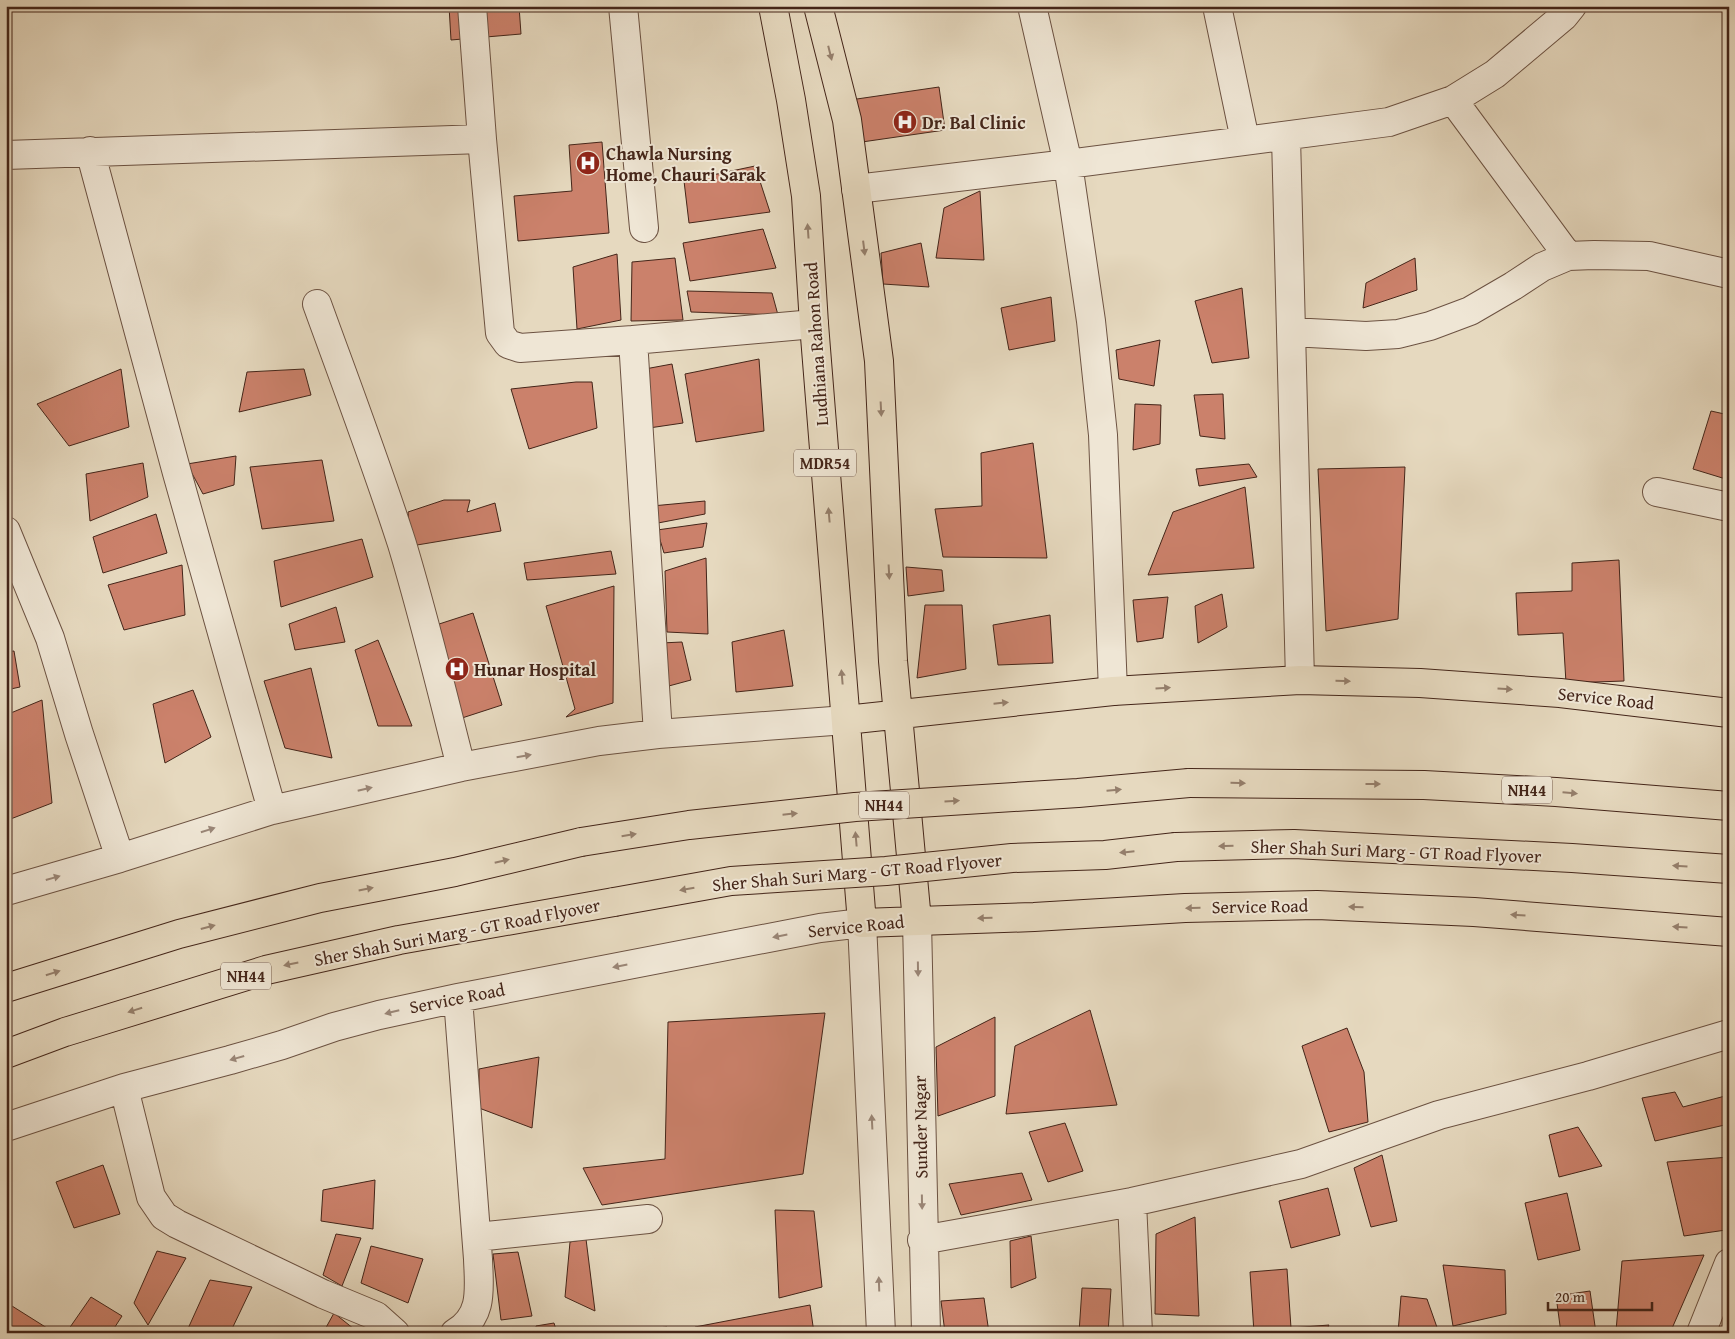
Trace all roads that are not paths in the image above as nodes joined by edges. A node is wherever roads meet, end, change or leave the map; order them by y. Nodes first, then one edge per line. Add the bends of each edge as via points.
1 (472, 6) edge
2 (623, 6) edge
3 (773, 6) edge
4 (818, 6) edge
5 (1032, 6) edge
6 (1217, 6) edge
7 (1572, 6) edge
8 (1453, 100) junction
9 (1286, 136) junction
10 (482, 139) junction
11 (1245, 140) junction
12 (90, 151) junction
13 (6, 155) edge
14 (1068, 164) junction
15 (856, 189) junction
16 (644, 228) dead end
17 (1568, 256) junction
18 (1729, 274) edge
19 (317, 304) dead end
20 (814, 324) junction
21 (1291, 332) junction
22 (634, 340) junction
23 (1657, 492) dead end
24 (1729, 507) edge
25 (6, 531) edge
26 (1300, 680) junction
27 (1114, 691) junction
28 (898, 713) junction
29 (1729, 713) edge
30 (846, 720) junction
31 (658, 734) junction
32 (461, 767) junction
33 (1729, 806) edge
34 (272, 810) junction
35 (120, 858) junction
36 (1729, 869) edge
37 (6, 891) edge
38 (917, 921) junction
39 (862, 923) junction
40 (1729, 932) edge
41 (6, 988) edge
42 (458, 998) junction
43 (1729, 1034) edge
44 (6, 1054) edge
45 (124, 1088) junction
46 (6, 1128) edge
47 (1132, 1202) junction
48 (648, 1219) dead end
49 (477, 1237) junction
50 (922, 1240) junction
51 (1729, 1263) edge
52 (395, 1333) edge
53 (454, 1333) edge
54 (881, 1333) edge
55 (926, 1333) edge
56 (1138, 1333) edge
57 (1700, 1333) edge

1 - 10 street
2 - 16 street
20 -> 3 main road, Ludhiana Rahon Road / MDR54 via 806,196
4 -> 15 main road via 847,120
5 - 14 street
6 - 11 street
7 - 8 street via 1494,74
8 - 9 street via 1389,122
8 - 17 street
9 - 11 street
9 - 21 street
10 - 12 street
10 - 22 street via 500,333 508,344 520,348
11 - 14 street
12 - 13 street
12 - 34 street
14 - 15 street
14 - 27 street via 1091,322 1103,435
15 -> 28 main road via 878,361
17 - 18 street via 1650,256
17 - 21 street via 1542,267 1470,310 1430,326 1398,334
19 - 32 street via 402,544
20 - 22 street
30 -> 20 main road, Ludhiana Rahon Road / MDR54
21 - 26 street
22 - 31 street
23 - 24 street
25 - 35 street via 50,638
27 -> 26 main road, Service Road
26 -> 29 main road, Service Road via 1420,683 1560,693
28 -> 27 main road, Service Road
28 - 30 main road, Service Road
28 - 38 main road
30 - 31 street, Service Road
39 -> 30 main road, Ludhiana Rahon Road / MDR54
32 -> 31 street, Service Road via 599,741
34 -> 32 street, Service Road
41 -> 33 main road, NH44, bridge via 179,934 320,898 455,872 581,842 689,825 854,807 1189,783 1424,785
35 -> 34 street, Service Road
37 -> 35 street, Service Road
36 -> 44 main road, Sher Shah Suri Marg - GT Road Flyover / NH44, bridge via 1294,844 1176,847 1105,855 1012,858 886,871 731,881 399,940 266,970 65,1032
38 - 39 main road, Service Road
40 -> 38 main road, Service Road via 1474,912 1317,905
38 -> 50 street, Sunder Nagar
39 -> 42 street, Service Road via 820,928
54 -> 39 street
42 -> 45 street, Service Road via 334,1027 247,1055
42 - 49 street
43 - 47 street via 1588,1076 1439,1115 1301,1164
45 - 46 street, Service Road
45 - 52 street via 151,1197 164,1216 322,1294 376,1316
47 - 50 street
47 - 56 street
48 - 49 street
49 - 53 street via 479,1300 473,1317
50 - 55 street, Sunder Nagar
51 - 57 street

